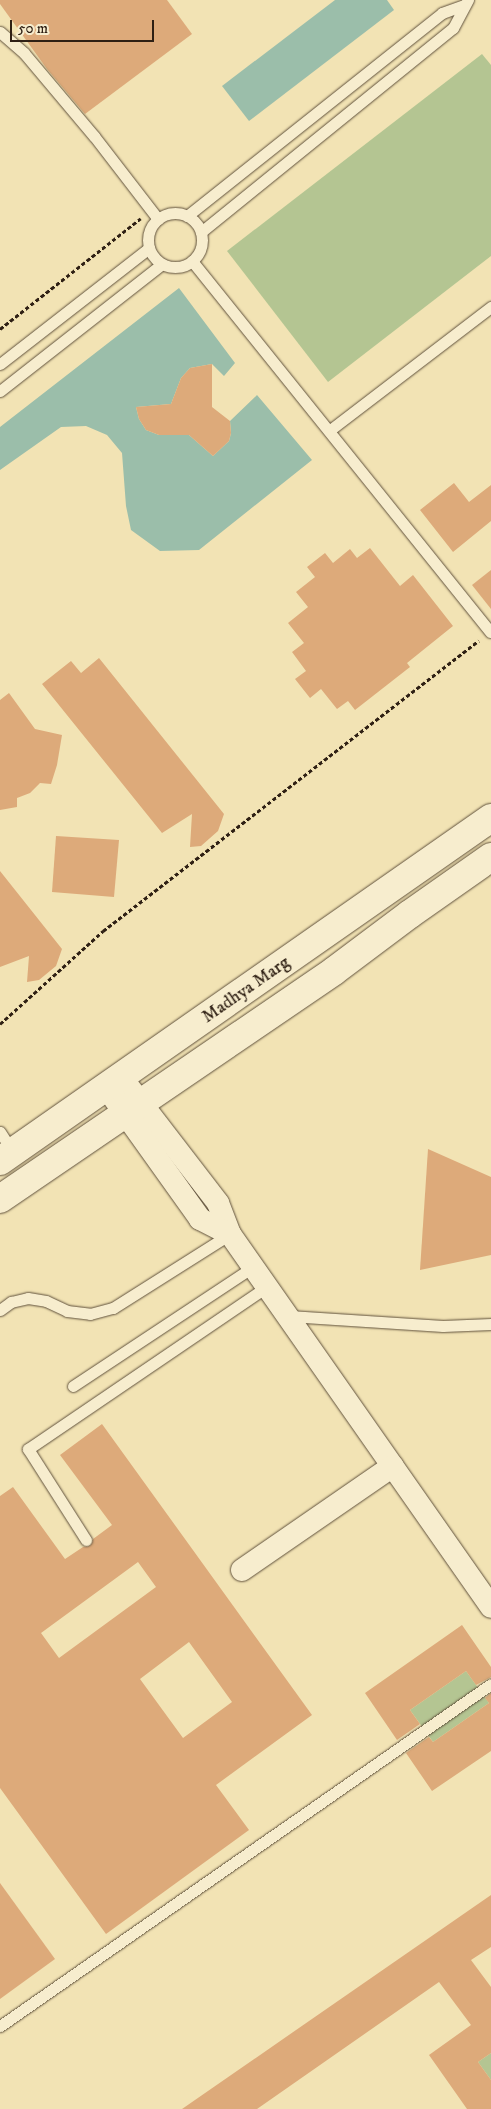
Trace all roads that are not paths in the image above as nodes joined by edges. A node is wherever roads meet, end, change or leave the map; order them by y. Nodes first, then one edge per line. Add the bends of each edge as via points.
1 (466, 3) edge
2 (0, 32) edge
3 (154, 214) junction
4 (187, 216) junction
5 (201, 232) junction
6 (149, 248) junction
7 (192, 262) junction
8 (162, 264) junction
9 (491, 307) edge
10 (0, 364) edge
11 (0, 391) edge
12 (330, 430) junction
13 (490, 632) edge
14 (491, 818) edge
15 (491, 857) edge
16 (114, 1082) junction
17 (133, 1109) junction
18 (4, 1148) edge
19 (0, 1200) edge
20 (230, 1234) junction
21 (254, 1266) junction
22 (268, 1286) junction
23 (0, 1310) edge
24 (289, 1316) junction
25 (491, 1324) edge
26 (73, 1386) dead end
27 (393, 1466) junction
28 (86, 1540) dead end
29 (242, 1570) dead end
30 (490, 1604) edge
31 (491, 1684) edge
32 (0, 2026) edge

1 - 4 lane via 442,13
1 - 5 lane via 453,28
2 - 3 lane via 31,61
3 - 4 lane via 178,212
3 - 6 lane via 148,237
4 - 5 lane
5 - 7 lane via 202,243
6 - 8 lane
6 - 10 lane
7 - 8 lane via 181,267
7 - 12 lane
8 - 11 lane
9 - 12 lane
12 - 13 lane
14 - 16 main road, Madhya Marg
15 - 17 main road, Madhya Marg via 334,971
16 - 17 street
16 - 18 main road, Madhya Marg
17 - 19 main road, Madhya Marg
17 - 20 street via 218,1202
20 - 21 street
20 - 23 lane via 113,1308 90,1314 67,1311 46,1301 28,1298 11,1302
21 - 22 street
21 - 26 lane
22 - 24 street
22 - 28 lane via 28,1449
24 - 25 lane via 443,1326
24 - 27 street
27 - 29 street
27 - 30 street
31 - 32 lane

